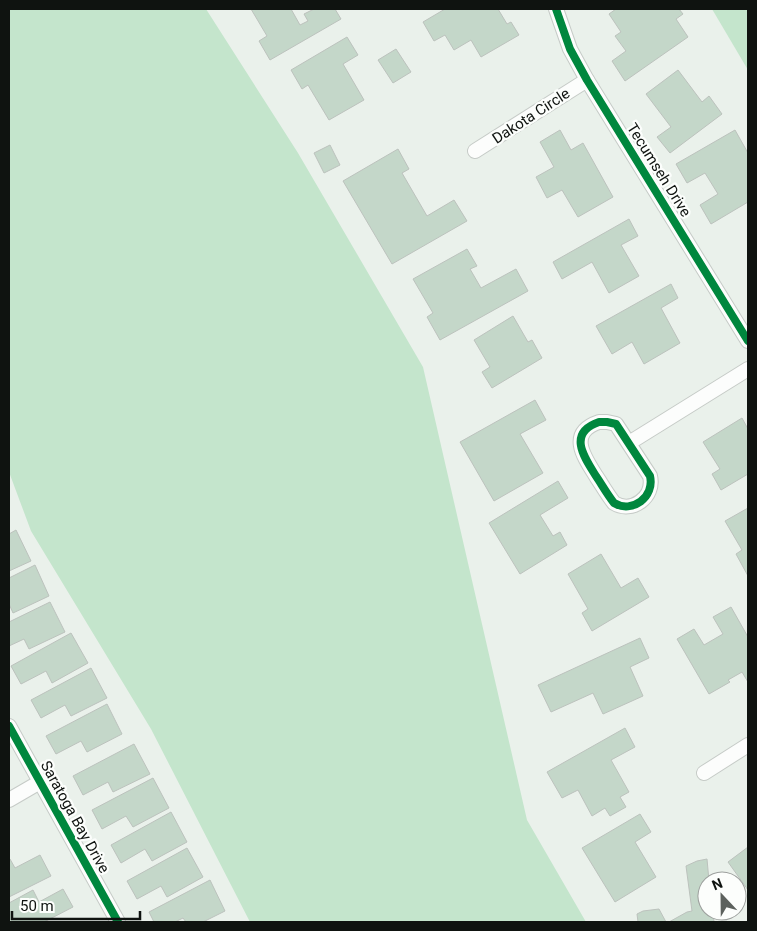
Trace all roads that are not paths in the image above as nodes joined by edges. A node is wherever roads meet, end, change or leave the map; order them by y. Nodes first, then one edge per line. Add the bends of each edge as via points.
1 (556, 9) edge
2 (587, 80) junction
3 (475, 151) dead end
4 (748, 341) edge
5 (748, 369) edge
6 (629, 443) junction
7 (9, 726) edge
8 (748, 745) edge
9 (704, 773) dead end
10 (40, 782) junction
11 (9, 800) edge
12 (118, 922) edge

1 - 2 street, Tecumseh Drive via 570,49
2 - 3 street, Dakota Circle
2 - 4 street, Tecumseh Drive
5 - 6 street
6 - 6 street via 651,481 644,500 626,507 614,503 608,496 583,456 580,442 592,424 607,422 616,424
7 - 10 street, Saratoga Bay Drive
8 - 9 street
10 - 11 street
10 - 12 street, Saratoga Bay Drive

